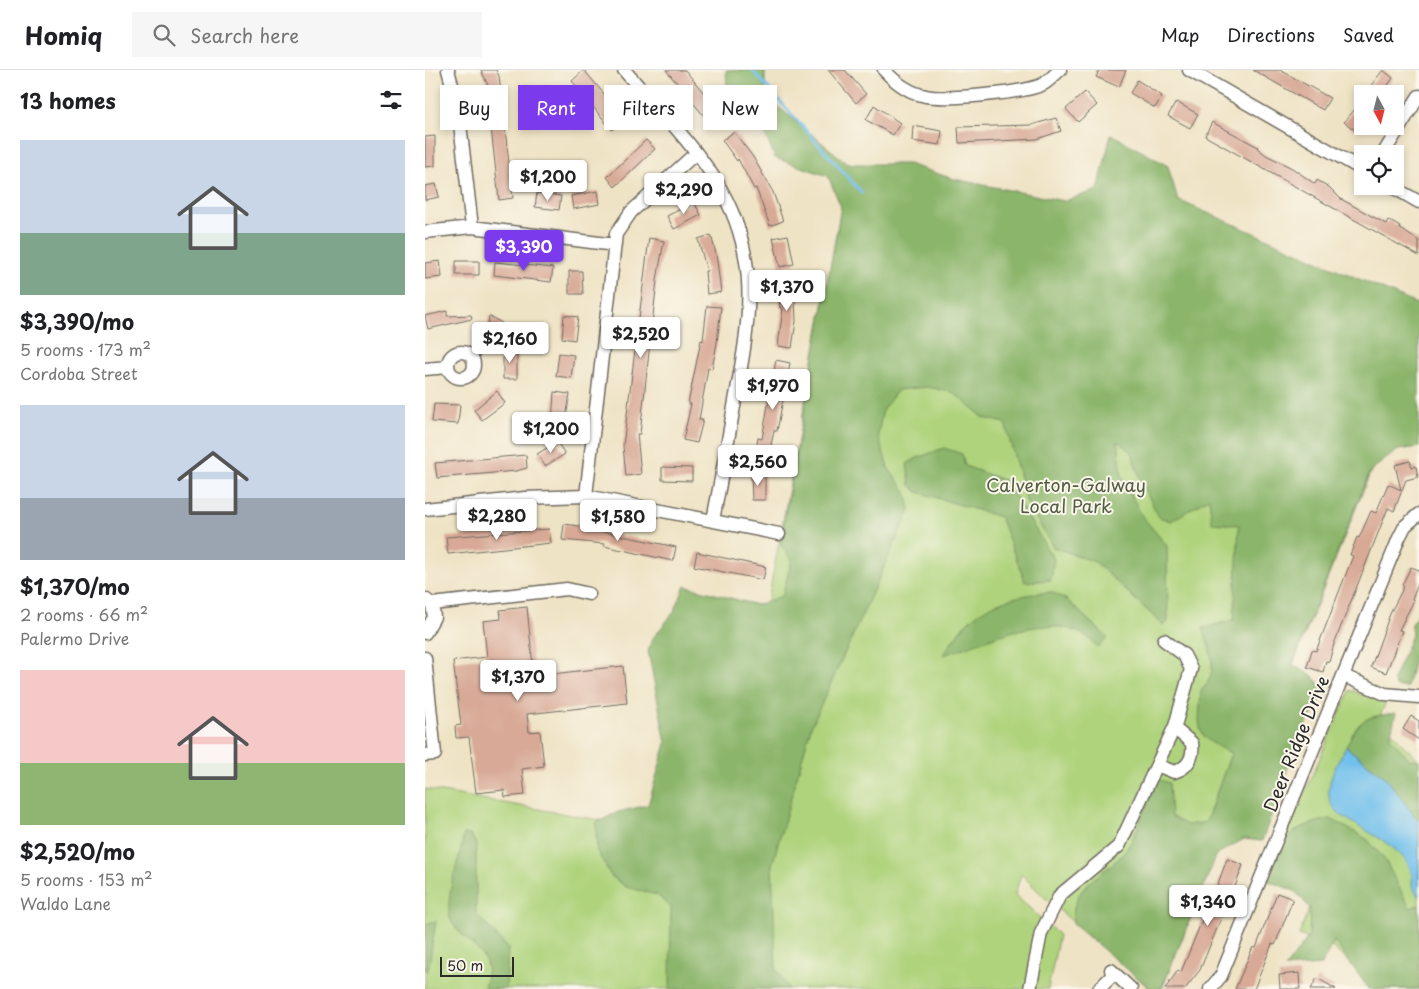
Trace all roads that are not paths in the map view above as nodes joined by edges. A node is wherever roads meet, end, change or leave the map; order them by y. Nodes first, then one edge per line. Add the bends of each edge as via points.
1 (448, 70) edge
2 (624, 70) edge
3 (884, 70) edge
4 (1059, 70) edge
5 (1189, 70) edge
6 (1419, 96) edge
7 (1389, 145) edge
8 (696, 154) junction
9 (1354, 165) edge
10 (1404, 193) edge
11 (1419, 202) edge
12 (472, 227) junction
13 (425, 232) edge
14 (615, 245) junction
15 (448, 366) dead end
16 (425, 369) edge
17 (586, 496) junction
18 (425, 510) edge
19 (1419, 514) edge
20 (713, 520) junction
21 (779, 534) dead end
22 (589, 594) dead end
23 (428, 602) edge
24 (425, 633) edge
25 (1164, 640) dead end
26 (425, 658) edge
27 (1344, 676) junction
28 (1419, 697) edge
29 (1174, 728) junction
30 (425, 755) edge
31 (1157, 765) junction
32 (1030, 989) edge
33 (1099, 989) edge
34 (1131, 989) edge
35 (1209, 989) edge

1 - 12 street via 459,107
2 - 8 street
3 - 4 street via 897,84 925,96 947,98 1032,89 1045,83
5 - 9 street
6 - 7 street
8 - 14 street via 631,212 616,234
8 - 20 street via 716,180 737,220 745,250 750,292 747,334
10 - 11 street
12 - 13 street
12 - 14 street
14 - 17 street
15 - 16 street
17 - 18 street via 525,498
17 - 20 street
19 - 27 street, Deer Ridge Drive via 1405,526 1399,538
20 - 21 street
22 - 23 street via 567,590
23 - 24 street via 434,617
25 - 29 street via 1184,655 1191,669
26 - 30 street via 435,754
27 - 28 street via 1385,694
27 - 35 street, Deer Ridge Drive via 1221,976
29 - 31 street
29 - 31 street via 1191,742 1192,757 1187,765 1174,772
31 - 32 street via 1119,846 1059,895 1041,933
33 - 34 street via 1112,972

